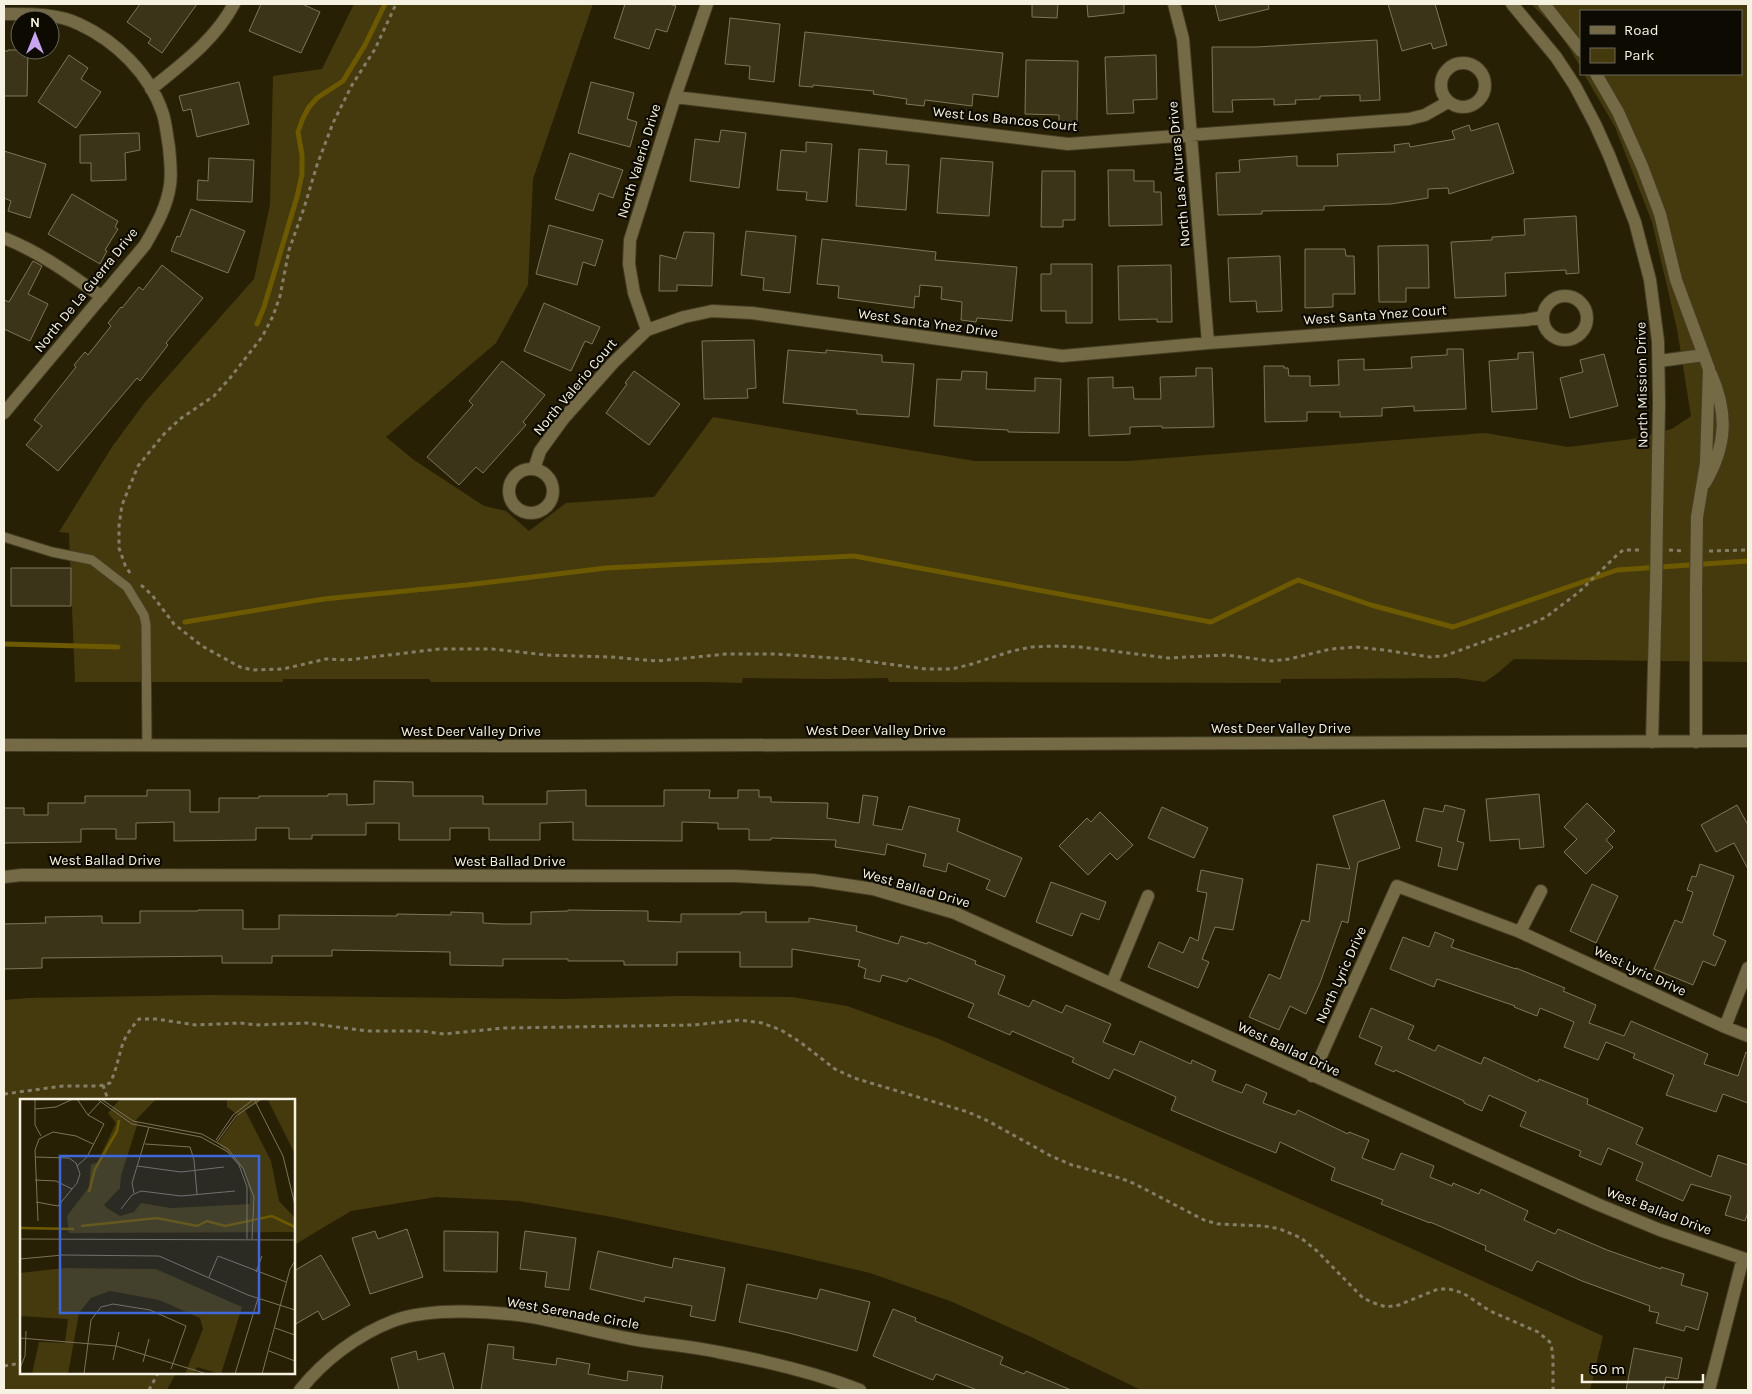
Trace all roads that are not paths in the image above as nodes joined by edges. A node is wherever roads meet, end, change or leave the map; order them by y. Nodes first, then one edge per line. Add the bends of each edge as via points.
1 (234, 4) edge
2 (707, 4) edge
3 (1174, 4) edge
4 (1512, 4) edge
5 (1544, 4) edge
6 (4, 14) edge
7 (1580, 50) edge
8 (1597, 75) edge
9 (151, 89) junction
10 (675, 97) junction
11 (1448, 102) dead end
12 (1192, 134) junction
13 (4, 238) edge
14 (102, 297) junction
15 (1543, 317) dead end
16 (647, 330) junction
17 (1208, 342) junction
18 (1704, 356) junction
19 (1659, 361) junction
20 (4, 413) edge
21 (534, 469) dead end
22 (4, 537) edge
23 (1748, 741) edge
24 (1652, 742) junction
25 (1696, 742) junction
26 (4, 745) edge
27 (147, 745) junction
28 (4, 877) edge
29 (1397, 886) joint
30 (1541, 891) dead end
31 (1148, 896) dead end
32 (1520, 932) junction
33 (1748, 968) edge
34 (1112, 983) junction
35 (1726, 1027) junction
36 (1748, 1036) edge
37 (1312, 1076) junction
38 (1746, 1259) edge
39 (300, 1390) edge
40 (860, 1390) edge
41 (1709, 1390) edge

1 - 9 street via 196,52
2 - 10 street, North Valerio Drive
3 - 12 street, North Las Alturas Drive via 1183,40
4 - 19 street, North Mission Drive via 1545,42 1575,86 1622,185 1650,280
5 - 7 street
6 - 9 street, North De La Guerra Drive via 52,16 78,24 120,50
8 - 18 street via 1618,112 1642,166 1660,214 1679,288
9 - 14 street, North De La Guerra Drive via 163,113 170,185 158,223 145,245
10 - 12 street, West Los Bancos Court via 1068,144
10 - 16 street, North Valerio Drive via 630,240 629,264 634,293
11 - 12 street, West Los Bancos Court via 1425,115 1408,119
12 - 17 street, North Las Alturas Drive
13 - 14 street via 37,253
14 - 20 street, North De La Guerra Drive
15 - 17 street, West Santa Ynez Court
16 - 17 street, West Santa Ynez Drive via 712,311 752,313 1062,356
16 - 21 street, North Valerio Court via 564,418 540,451
18 - 19 street
18 - 25 street, bridge via 1709,369 1706,463 1697,517
19 - 24 street, North Mission Drive, bridge
22 - 27 lane via 92,560 127,587 144,615 146,625
23 - 25 street, West Deer Valley Drive
24 - 25 street, West Deer Valley Drive
24 - 27 street, West Deer Valley Drive
26 - 27 street, West Deer Valley Drive
28 - 34 street, West Ballad Drive via 734,876 814,880 872,888 955,912
29 - 32 street, West Lyric Drive
29 - 37 street, North Lyric Drive
30 - 32 street
31 - 34 street
32 - 35 street, West Lyric Drive
33 - 35 street
34 - 37 street, West Ballad Drive
35 - 36 street, West Lyric Drive
37 - 38 street, West Ballad Drive via 1596,1204
38 - 41 street
39 - 40 street, West Serenade Circle via 331,1358 363,1335 395,1320 464,1311 532,1317 632,1339 717,1352 793,1368

